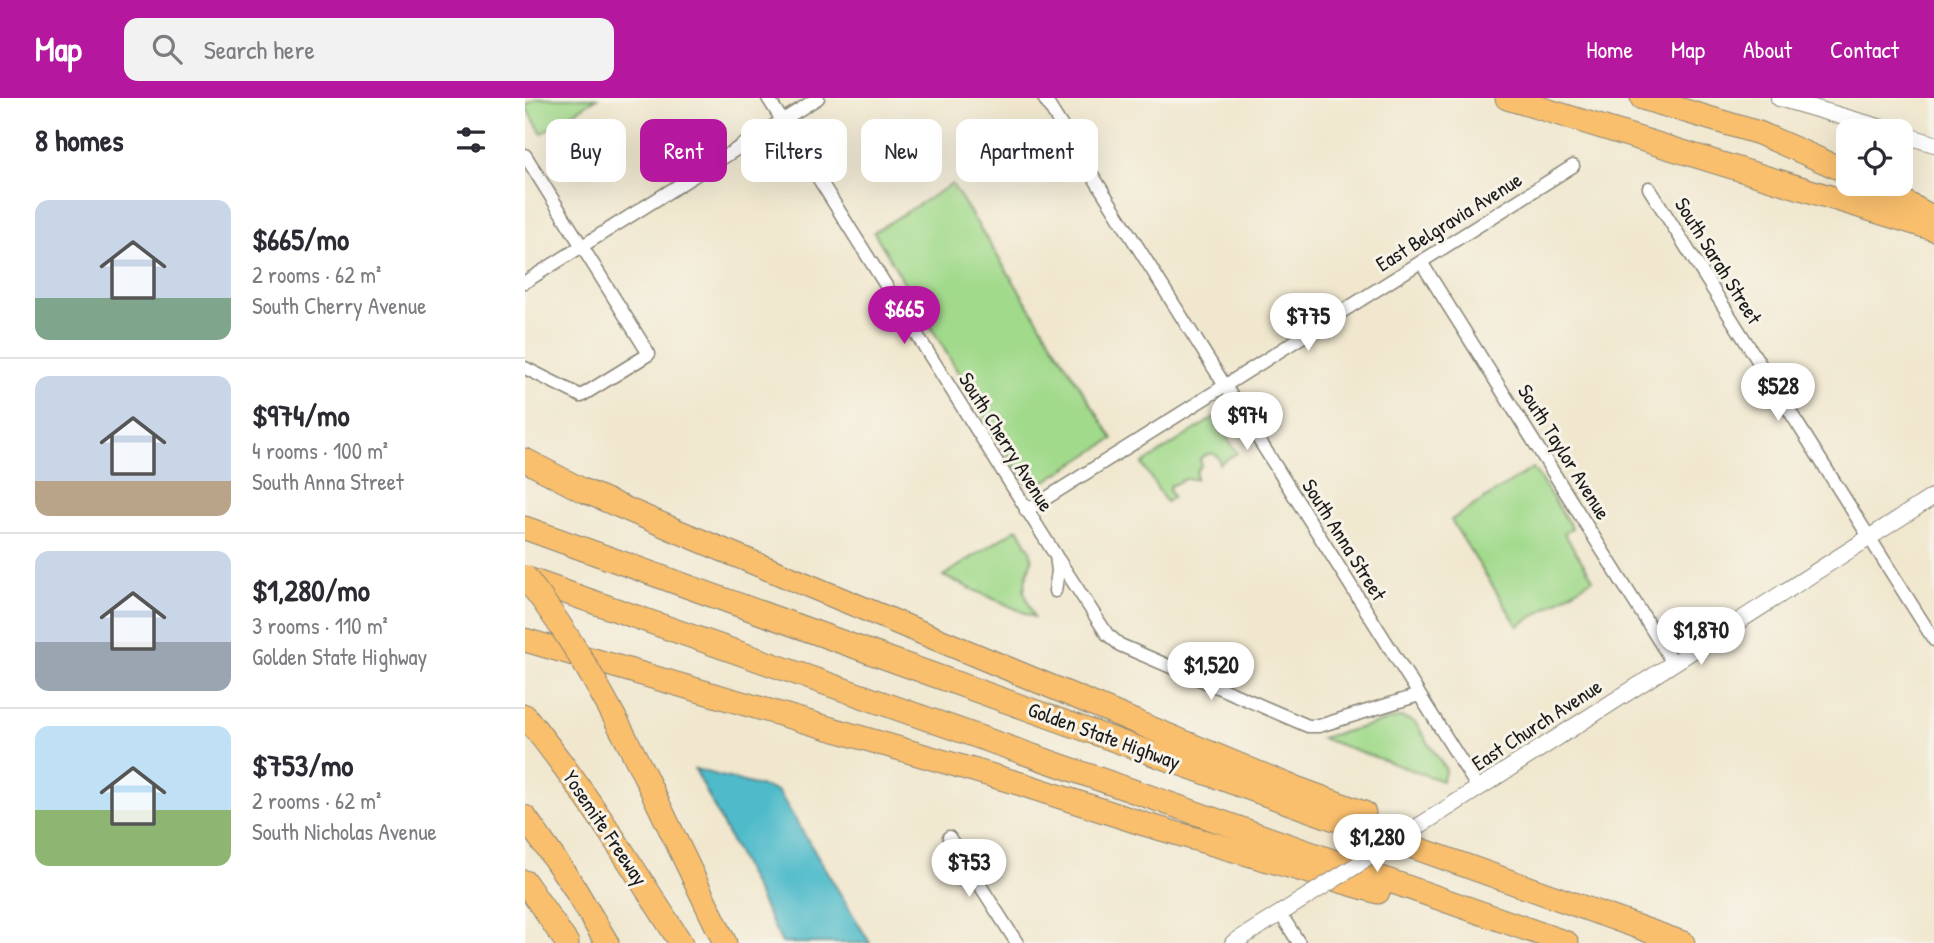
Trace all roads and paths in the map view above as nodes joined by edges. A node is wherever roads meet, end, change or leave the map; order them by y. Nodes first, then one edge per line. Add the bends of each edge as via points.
1 (768, 98) edge
2 (818, 98) edge
3 (1044, 98) edge
4 (1507, 98) edge
5 (1641, 98) edge
6 (1779, 98) edge
7 (781, 119) edge
8 (784, 119) edge
9 (1851, 119) edge
10 (1913, 138) edge
11 (1934, 144) edge
12 (741, 146) edge
13 (525, 155) edge
14 (1573, 166) dead end
15 (1836, 167) edge
16 (821, 182) edge
17 (1649, 188) dead end
18 (1893, 196) edge
19 (1934, 218) edge
20 (1934, 229) edge
21 (582, 246) junction
22 (1421, 262) junction
23 (525, 282) edge
24 (525, 368) edge
25 (1225, 386) junction
26 (525, 460) edge
27 (1934, 496) edge
28 (1026, 511) junction
29 (525, 527) edge
30 (1870, 537) junction
31 (1056, 556) junction
32 (525, 578) edge
33 (1055, 591) dead end
34 (525, 640) edge
35 (1934, 640) edge
36 (1673, 663) junction
37 (1419, 695) junction
38 (525, 716) edge
39 (1478, 788) junction
40 (525, 817) edge
41 (949, 837) dead end
42 (525, 882) edge
43 (1282, 912) junction
44 (1638, 927) junction
45 (567, 943) edge
46 (607, 943) edge
47 (681, 943) edge
48 (725, 943) edge
49 (1017, 943) edge
50 (1233, 943) edge
51 (1299, 943) edge
52 (1555, 943) edge
53 (1567, 943) edge
54 (1683, 943) edge

1 - 7 street, South Cherry Avenue
2 - 8 street
3 - 25 street, South Anna Street
4 - 20 highway
5 - 15 highway via 1759,133
6 - 9 street
10 - 11 street
12 - 21 street
13 - 21 street
14 - 22 street, East Belgravia Avenue
16 - 28 street, South Cherry Avenue
17 - 30 street, South Sarah Street
18 - 19 highway
21 - 23 street
21 - 24 street via 649,354 581,396
22 - 25 street, East Belgravia Avenue
22 - 36 street, South Taylor Avenue
25 - 28 street, East Belgravia Avenue
25 - 37 street, South Anna Street
26 - 44 highway via 640,515 1285,784 1532,875
27 - 30 street, East Church Avenue
28 - 31 street, South Cherry Avenue
29 - 44 highway, Golden State Highway
30 - 35 street, South Sarah Street
30 - 36 street, East Church Avenue
31 - 33 street
31 - 37 street, South Cherry Avenue via 1107,634 1120,645 1308,726
32 - 48 highway, bridge via 591,673
32 - 53 highway, Golden State Highway
34 - 52 highway
36 - 39 street, East Church Avenue
37 - 39 street, South Anna Street
38 - 47 highway, Yosemite Freeway via 615,840
39 - 43 street, East Church Avenue, bridge
40 - 46 highway
41 - 49 street
42 - 45 highway
43 - 50 street, East Church Avenue
43 - 51 street
44 - 54 highway, Golden State Highway

